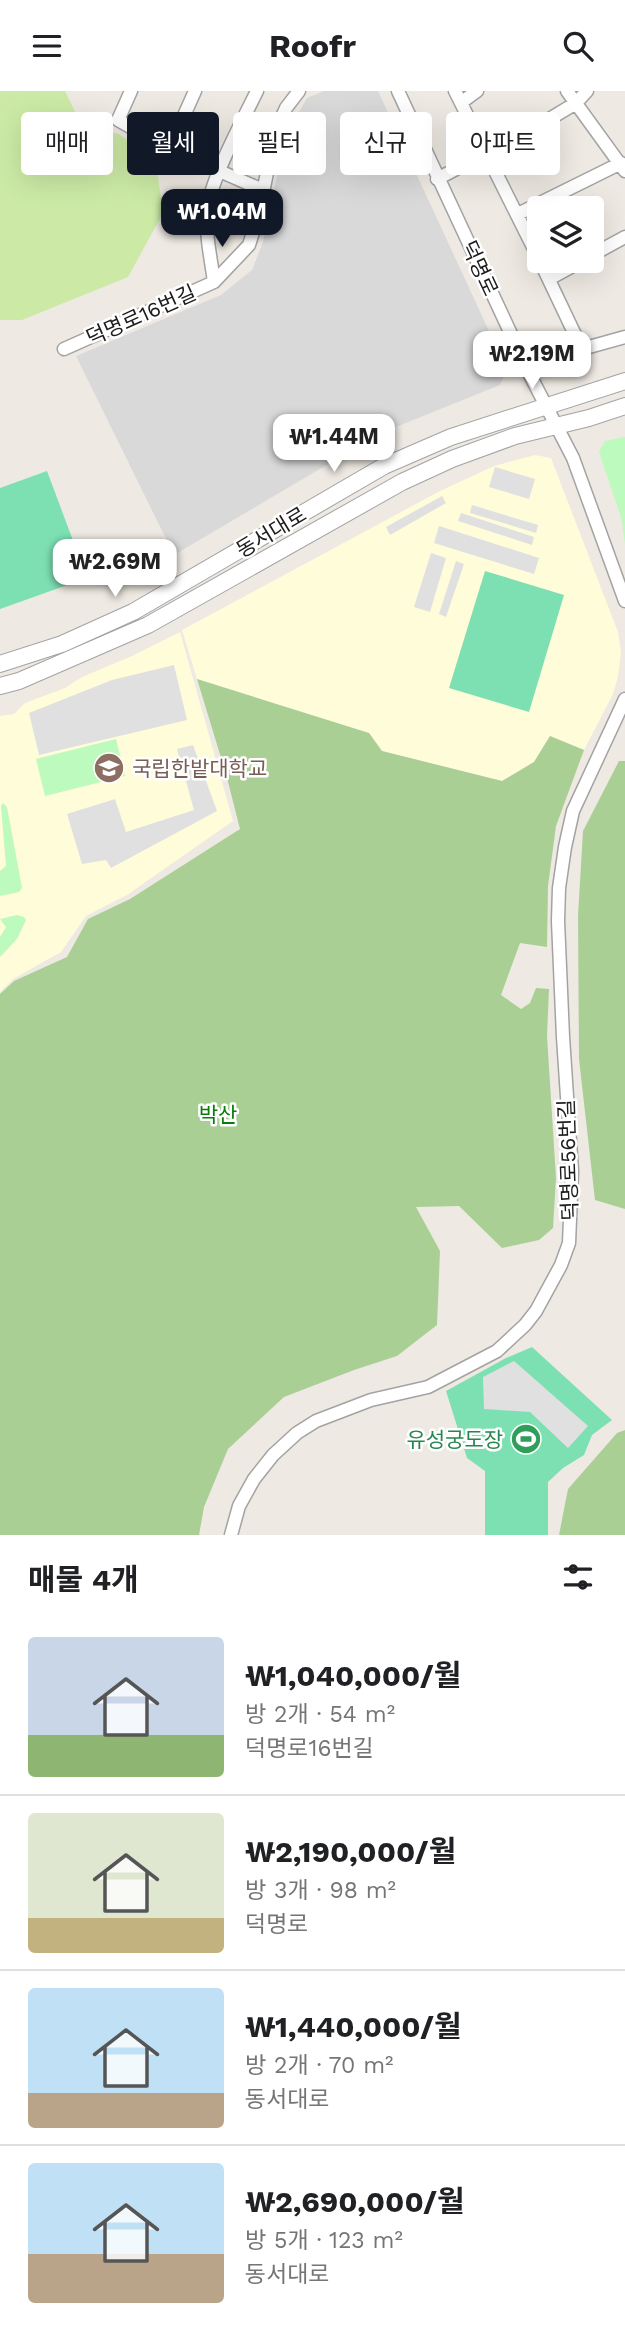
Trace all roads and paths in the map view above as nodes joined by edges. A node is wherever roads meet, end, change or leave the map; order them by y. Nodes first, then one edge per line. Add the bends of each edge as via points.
1 (131, 91) edge
2 (195, 91) edge
3 (257, 91) edge
4 (299, 91) edge
5 (398, 91) edge
6 (413, 91) edge
7 (477, 91) edge
8 (567, 91) edge
9 (587, 91) edge
10 (459, 97) edge
11 (404, 103) junction
12 (576, 103) junction
13 (186, 112) edge
14 (560, 112) edge
15 (127, 125) edge
16 (623, 167) edge
17 (220, 171) junction
18 (446, 175) edge
19 (498, 175) edge
20 (438, 179) junction
21 (263, 190) junction
22 (517, 214) junction
23 (527, 235) edge
24 (625, 237) edge
25 (604, 248) edge
26 (546, 273) edge
27 (560, 273) edge
28 (549, 279) junction
29 (214, 282) junction
30 (625, 337) edge
31 (64, 349) dead end
32 (625, 381) edge
33 (546, 405) junction
34 (625, 406) edge
35 (556, 426) junction
36 (625, 601) edge
37 (0, 664) edge
38 (0, 686) edge
39 (625, 691) edge
40 (625, 699) edge
41 (621, 714) edge
42 (231, 1535) edge

1 - 15 street via 118,120
2 - 13 street
3 - 17 street
4 - 21 street, 덕명로16번길 via 275,132
5 - 11 street, 덕명로
6 - 11 street
7 - 10 street
8 - 12 street
9 - 12 street
11 - 20 street, 덕명로
12 - 14 street
12 - 16 street
16 - 22 street
17 - 21 street
17 - 29 street via 207,217
18 - 20 street
19 - 22 street
20 - 33 street, 덕명로
21 - 29 street, 덕명로16번길 via 248,245
22 - 23 street
24 - 25 street
26 - 28 street
27 - 28 street
28 - 30 street via 578,341 589,347
29 - 31 street, 덕명로16번길
32 - 33 street, 동서대로
33 - 35 street, 덕명로
33 - 37 street, 동서대로 via 451,437 384,466 132,612 62,644
34 - 35 street, 동서대로
35 - 36 street, 덕명로 via 573,459
35 - 38 street, 동서대로 via 488,445 402,482 148,625
39 - 41 street
40 - 41 street, 덕명로56번길
41 - 42 street, 덕명로56번길 via 573,811 559,888 572,1171 569,1243 561,1265 536,1311 497,1352 428,1387 371,1400 297,1433 254,1479 239,1506

